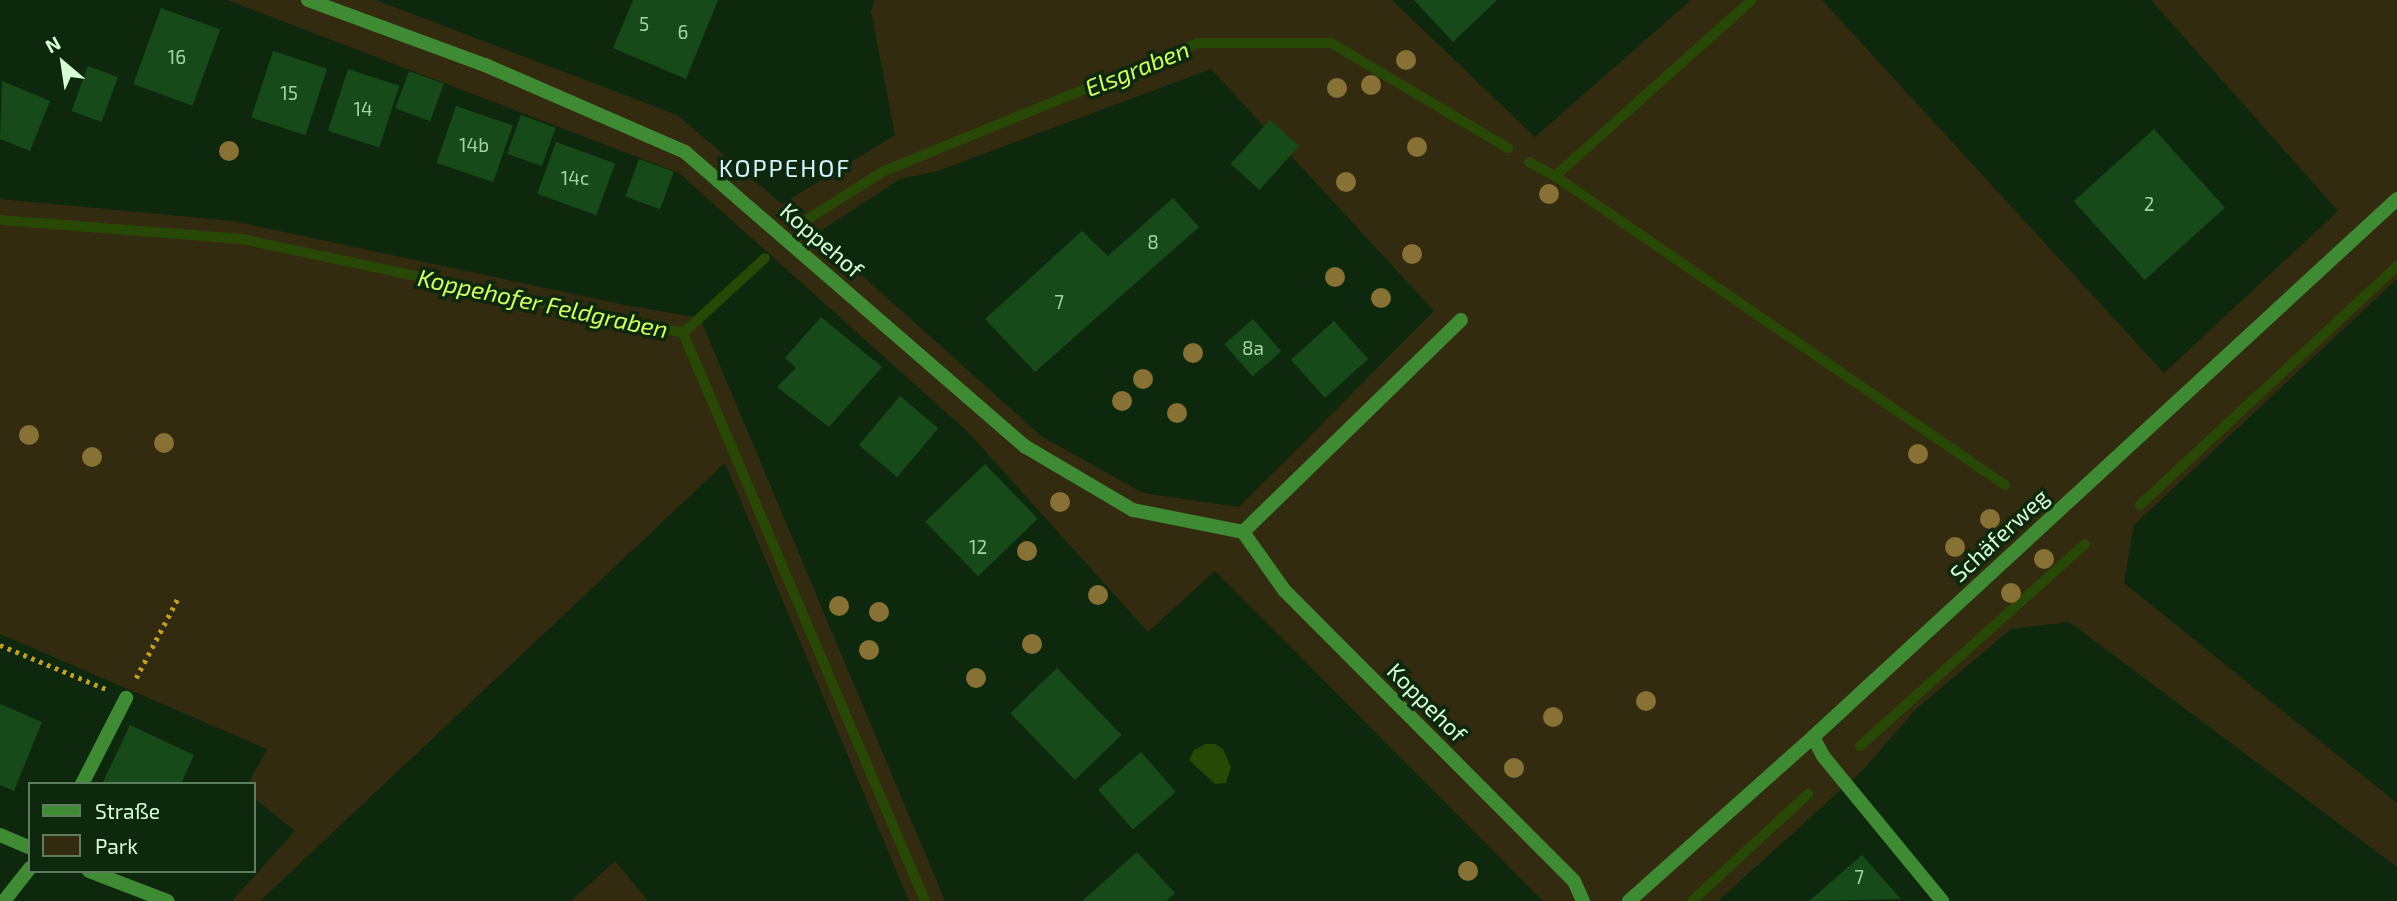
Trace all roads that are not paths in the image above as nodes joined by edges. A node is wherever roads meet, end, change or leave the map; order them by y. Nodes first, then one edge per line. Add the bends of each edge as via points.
1 (308, 0) edge
2 (2397, 200) edge
3 (1461, 320) dead end
4 (1243, 532) junction
5 (126, 698) road end
6 (1813, 737) junction
7 (83, 782) edge
8 (0, 835) edge
9 (28, 847) edge
10 (28, 871) edge
11 (94, 873) edge
12 (1935, 898) edge
13 (4, 901) edge
14 (167, 901) edge
15 (1583, 901) edge
16 (1629, 901) edge

1 - 4 street, Koppehof via 485,65 685,152 1026,447 1133,510
2 - 6 street, Schäferweg
3 - 4 street
4 - 15 street, Koppehof via 1285,592 1574,881
5 - 7 street
6 - 12 street via 1823,756
6 - 16 street, Schäferweg
8 - 9 street
10 - 13 street
11 - 14 street

